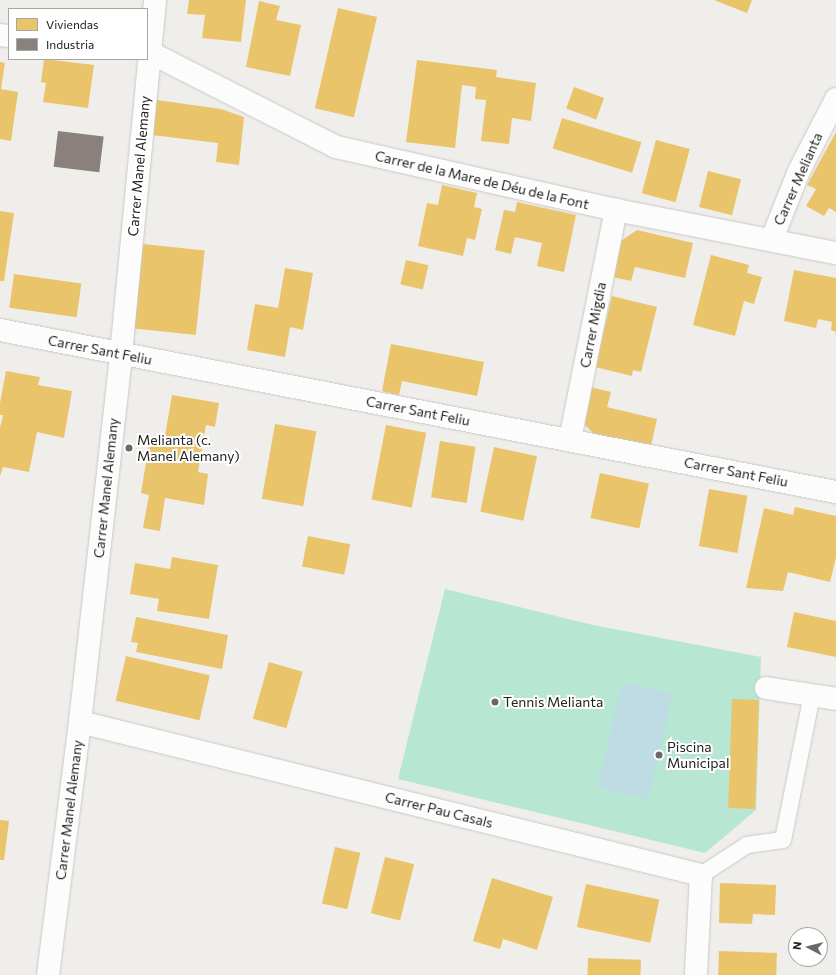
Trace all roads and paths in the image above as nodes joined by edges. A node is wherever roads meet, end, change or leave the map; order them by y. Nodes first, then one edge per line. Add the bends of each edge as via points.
1 (155, 0) edge
2 (148, 52) edge
3 (147, 60) edge
4 (836, 98) edge
5 (616, 210) junction
6 (772, 239) junction
7 (836, 253) edge
8 (0, 330) edge
9 (121, 354) junction
10 (570, 440) junction
11 (836, 492) edge
12 (766, 688) dead end
13 (812, 695) junction
14 (836, 699) edge
15 (80, 722) junction
16 (701, 875) junction
17 (48, 975) edge
18 (696, 975) edge

1 - 2 street, Carrer Manel Alemany
2 - 5 street, Carrer de la Mare de Déu de la Font via 336,147
3 - 9 street, Carrer Manel Alemany
4 - 6 street, Carrer Melianta via 799,171
5 - 6 street, Carrer de la Mare de Déu de la Font
5 - 10 street, Carrer Migdia
6 - 7 street, Carrer de la Mare de Déu de la Font
8 - 9 street, Carrer Sant Feliu
9 - 10 street, Carrer Sant Feliu
9 - 15 street, Carrer Manel Alemany
10 - 11 street, Carrer Sant Feliu
12 - 13 street
13 - 14 street
13 - 16 lane via 783,840 747,845
15 - 16 street, Carrer Pau Casals
15 - 17 street, Carrer Manel Alemany
16 - 18 street

